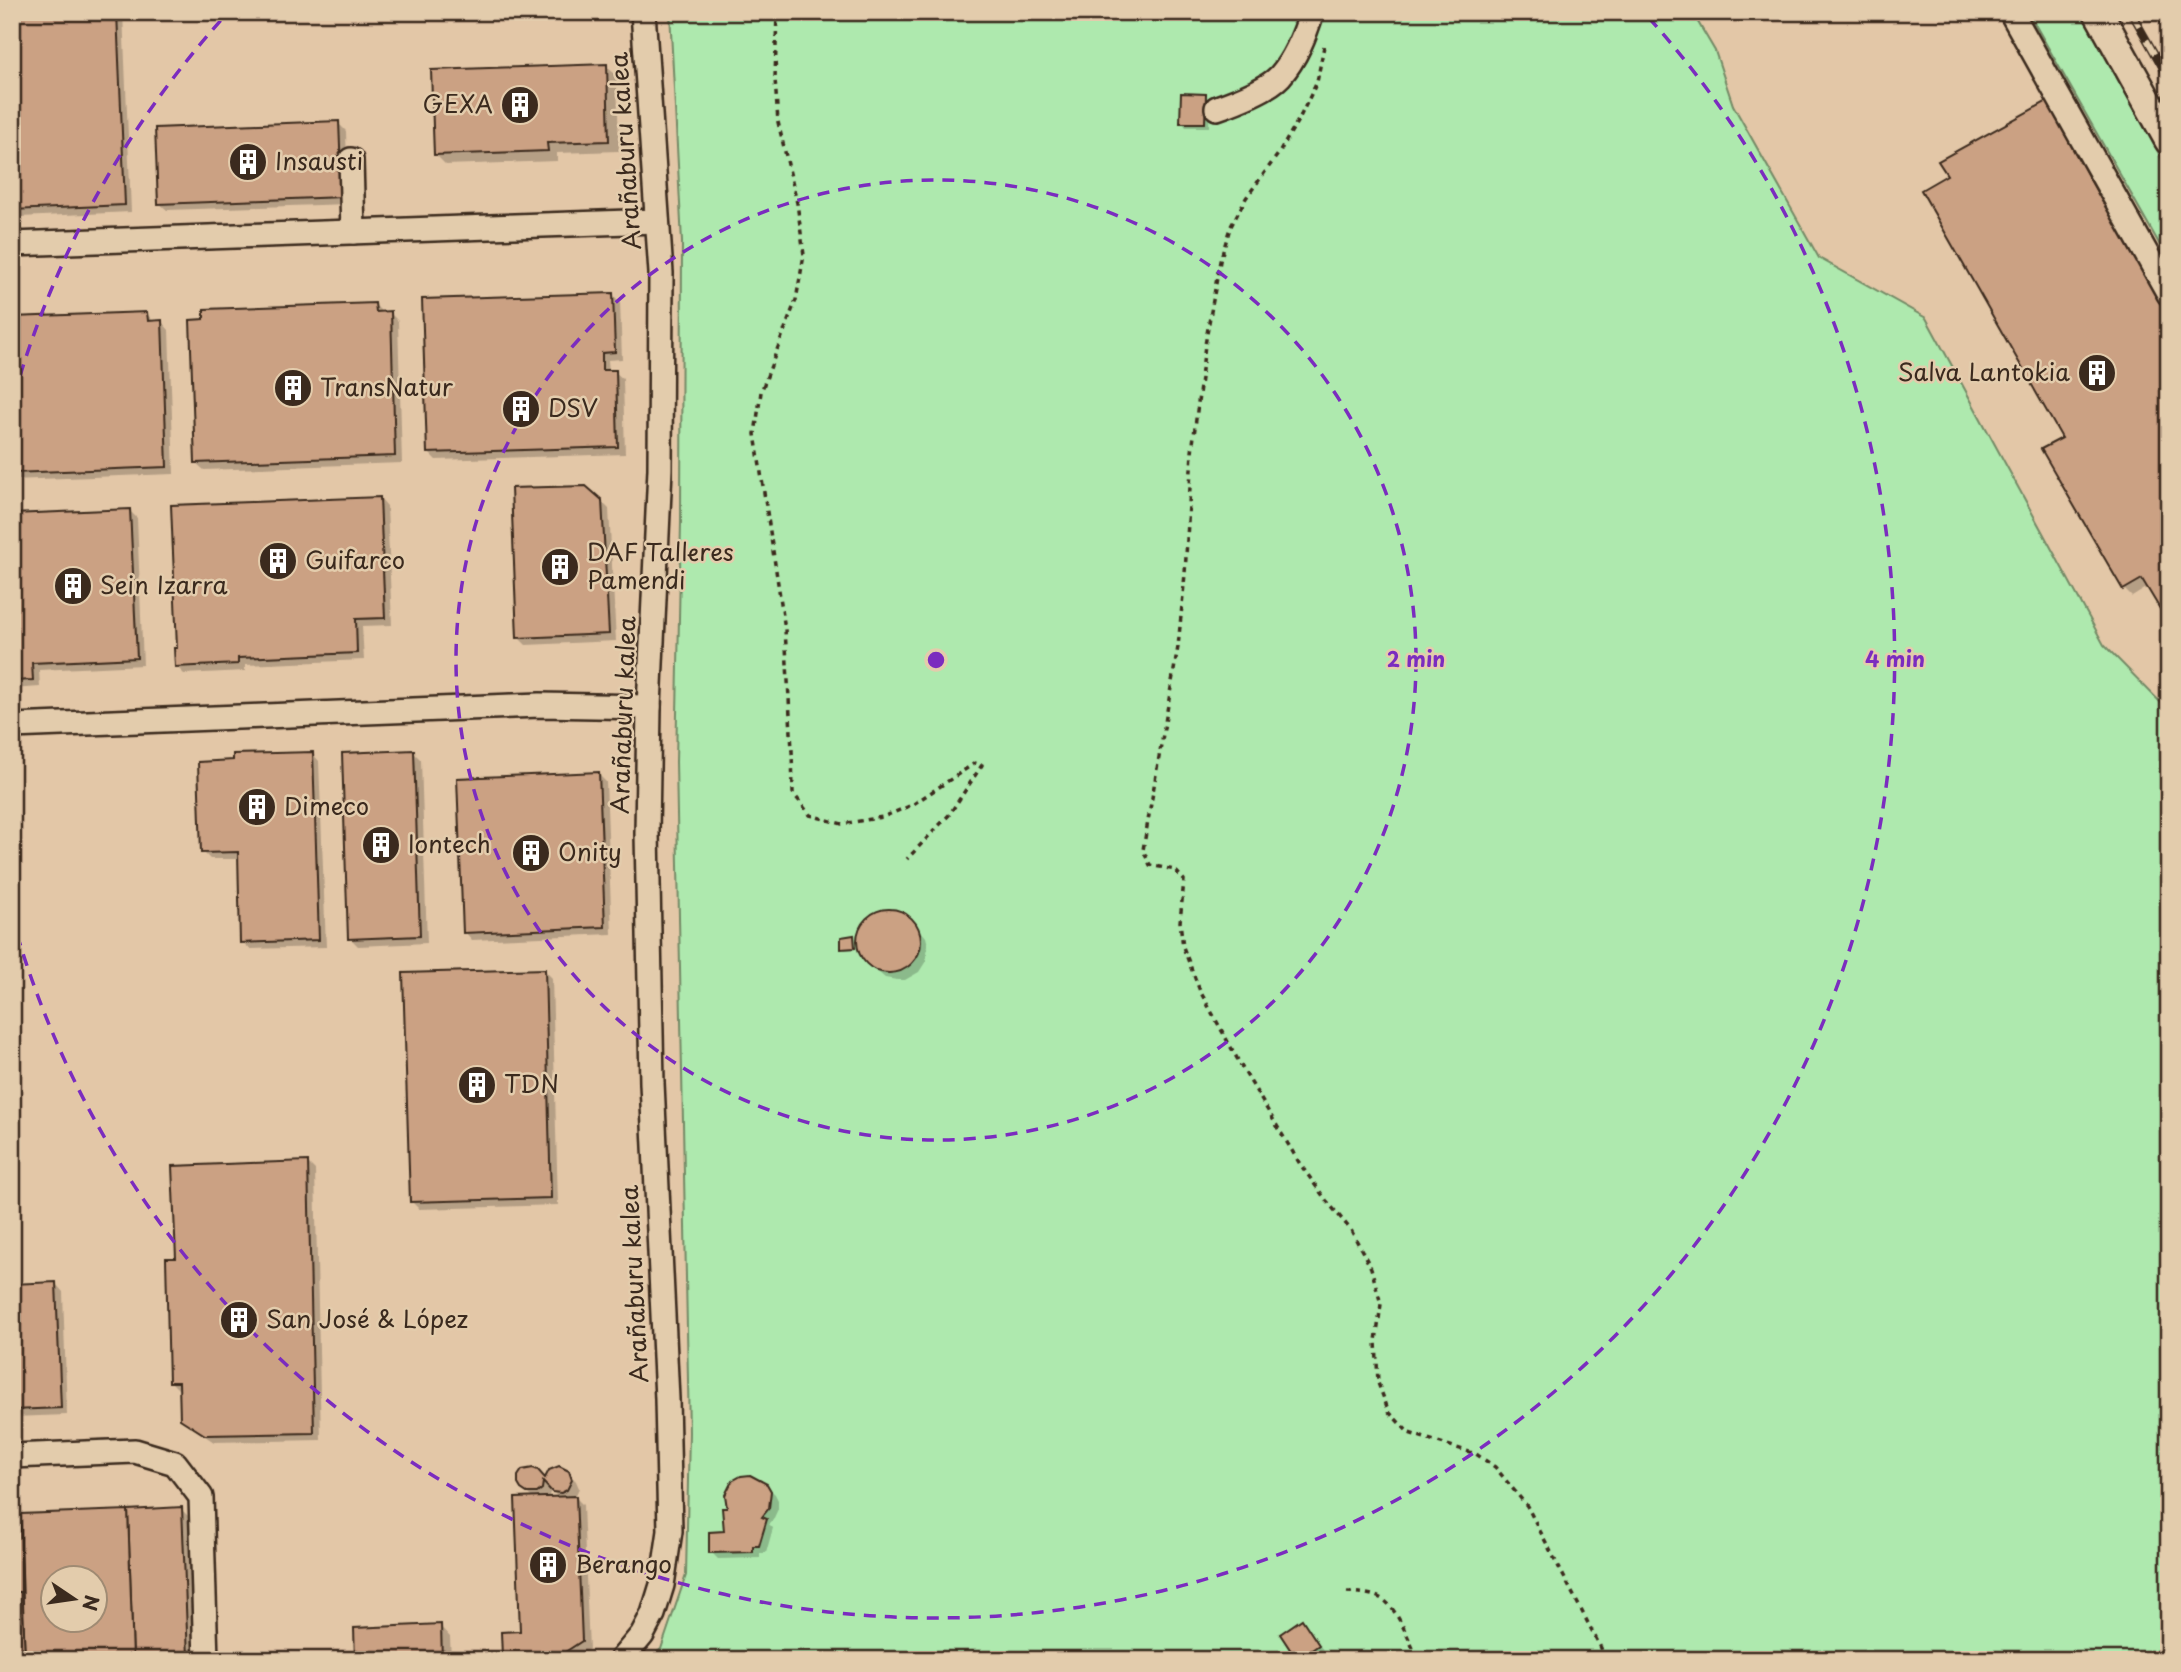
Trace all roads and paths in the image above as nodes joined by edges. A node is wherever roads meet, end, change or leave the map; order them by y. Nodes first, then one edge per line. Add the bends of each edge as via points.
1 (643, 12) edge
2 (777, 12) edge
3 (1312, 12) edge
4 (2011, 12) edge
5 (2098, 12) edge
6 (1325, 38) dead end
7 (1217, 108) dead end
8 (2169, 140) edge
9 (351, 160) dead end
10 (657, 221) junction
11 (353, 232) junction
12 (12, 244) edge
13 (2169, 294) edge
14 (649, 707) junction
15 (12, 726) edge
16 (907, 859) dead end
17 (12, 1456) edge
18 (1347, 1592) dead end
19 (206, 1660) edge
20 (621, 1660) edge
21 (1418, 1660) edge
22 (1604, 1660) edge

1 - 10 lane, Arañaburu kalea
2 - 16 path via 778,122 804,255 796,300 761,392 755,433 785,629 793,793 810,815 842,824 883,817 912,805 975,763 982,765 949,815
3 - 7 lane via 1304,38 1279,77 1247,97
4 - 13 lane
5 - 8 main road
6 - 22 path via 1312,93 1279,153 1246,198 1220,261 1192,452 1178,647 1143,850 1150,865 1175,870 1184,880 1183,947 1200,991 1300,1164 1351,1230 1371,1268 1381,1304 1376,1341 1378,1383 1389,1412 1409,1433 1476,1454 1495,1467 1527,1506
9 - 11 lane
10 - 11 lane
10 - 14 lane, Arañaburu kalea via 660,469
11 - 12 lane
14 - 15 lane via 540,705
14 - 20 lane, Arañaburu kalea via 652,1083 670,1531 653,1614
17 - 19 lane via 135,1451 175,1463 201,1497
18 - 21 path via 1367,1593 1386,1602

